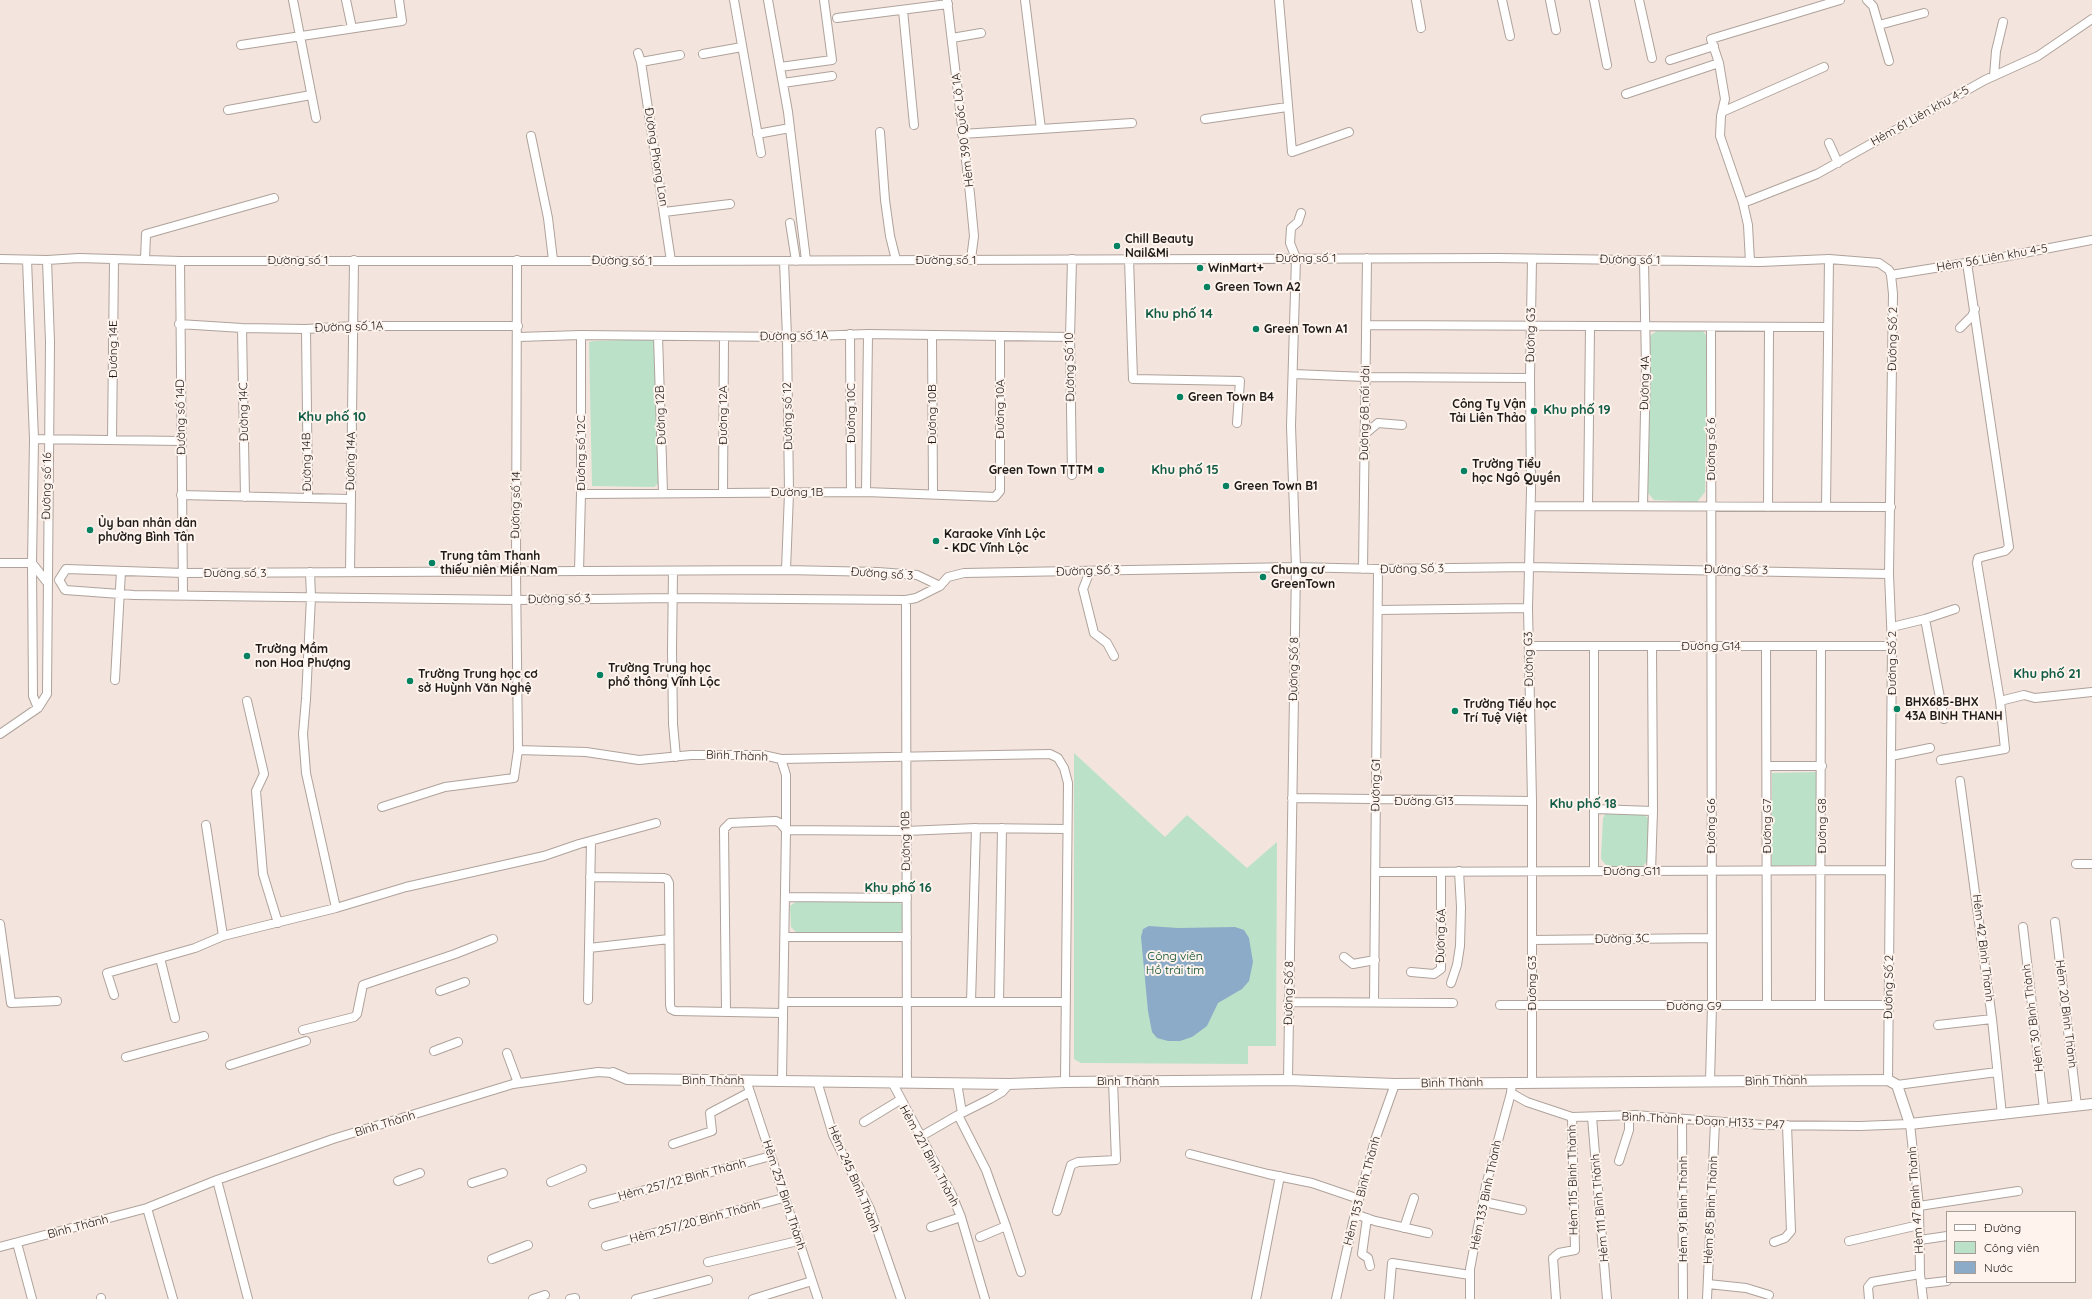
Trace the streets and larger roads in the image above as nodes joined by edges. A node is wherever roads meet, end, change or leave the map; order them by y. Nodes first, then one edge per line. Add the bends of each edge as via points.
1 (293, 0) edge
2 (346, 0) edge
3 (399, 0) edge
4 (734, 0) edge
5 (768, 0) edge
6 (824, 0) edge
7 (1024, 0) edge
8 (1279, 0) edge
9 (1416, 0) edge
10 (1502, 0) edge
11 (1550, 0) edge
12 (1594, 0) edge
13 (1639, 0) edge
14 (1840, 0) edge
15 (1867, 0) edge
16 (948, 2) edge
17 (903, 10) junction
18 (1924, 13) dead end
19 (837, 18) dead end
20 (2092, 19) edge
21 (2003, 22) dead end
22 (1879, 25) junction
23 (352, 28) junction
24 (1421, 28) dead end
25 (1556, 30) dead end
26 (981, 33) dead end
27 (1510, 36) dead end
28 (300, 37) junction
29 (952, 38) junction
30 (241, 45) dead end
31 (1714, 46) junction
32 (742, 47) junction
33 (638, 53) dead end
34 (703, 54) dead end
35 (680, 55) dead end
36 (1652, 58) dead end
37 (1670, 60) dead end
38 (1889, 61) dead end
39 (641, 62) junction
40 (1719, 63) junction
41 (1607, 65) dead end
42 (780, 67) junction
43 (1824, 67) dead end
44 (832, 76) dead end
45 (1994, 76) junction
46 (782, 83) junction
47 (1626, 94) dead end
48 (311, 95) junction
49 (1287, 107) junction
50 (228, 110) dead end
51 (1722, 112) junction
52 (316, 118) dead end
53 (1205, 119) dead end
54 (1132, 123) dead end
55 (914, 125) dead end
56 (790, 128) junction
57 (1041, 129) junction
58 (880, 132) dead end
59 (1349, 132) dead end
60 (757, 134) junction
61 (962, 134) junction
62 (531, 136) dead end
63 (1829, 143) dead end
64 (761, 153) dead end
65 (1838, 163) junction
66 (274, 198) dead end
67 (1743, 203) junction
68 (730, 204) dead end
69 (664, 212) junction
70 (1301, 214) dead end
71 (790, 222) dead end
72 (2092, 240) edge
73 (1296, 258) junction
74 (1367, 258) junction
75 (0, 259) edge
76 (971, 259) junction
77 (1129, 259) junction
78 (1829, 259) junction
79 (27, 260) junction
80 (47, 260) junction
81 (114, 260) junction
82 (145, 260) junction
83 (354, 260) junction
84 (518, 260) junction
85 (553, 260) junction
86 (806, 260) junction
87 (896, 260) junction
88 (1072, 260) junction
89 (1532, 260) junction
90 (180, 261) junction
91 (672, 261) junction
92 (784, 261) junction
93 (796, 261) junction
94 (1644, 261) junction
95 (1750, 262) junction
96 (1967, 263) junction
97 (1890, 272) junction
98 (1975, 308) junction
99 (179, 324) junction
100 (1366, 325) junction
101 (1532, 325) junction
102 (353, 326) junction
103 (518, 326) junction
104 (1590, 326) junction
105 (1646, 326) junction
106 (1710, 327) junction
107 (1827, 327) junction
108 (242, 328) junction
109 (1769, 328) junction
110 (1960, 328) dead end
111 (306, 329) junction
112 (850, 334) junction
113 (868, 334) junction
114 (581, 335) junction
115 (658, 336) junction
116 (932, 336) junction
117 (1070, 336) junction
118 (518, 337) junction
119 (724, 337) junction
120 (788, 337) junction
121 (1000, 337) junction
122 (1293, 374) junction
123 (1366, 377) junction
124 (1530, 378) junction
125 (1237, 423) dead end
126 (1402, 425) dead end
127 (1365, 434) junction
128 (48, 439) junction
129 (112, 439) junction
130 (34, 440) junction
131 (182, 441) junction
132 (1072, 475) dead end
133 (1000, 481) joint
134 (851, 492) junction
135 (866, 492) junction
136 (663, 493) junction
137 (723, 493) junction
138 (789, 493) junction
139 (933, 493) junction
140 (581, 494) junction
141 (182, 496) junction
142 (245, 497) junction
143 (308, 498) junction
144 (350, 499) junction
145 (1531, 506) junction
146 (1588, 506) junction
147 (1643, 506) junction
148 (1711, 506) junction
149 (1768, 507) junction
150 (1826, 507) junction
151 (1890, 507) junction
152 (47, 511) junction
153 (33, 512) junction
154 (0, 563) edge
155 (32, 563) junction
156 (1296, 567) junction
157 (1529, 567) junction
158 (1363, 569) junction
159 (1378, 569) junction
160 (786, 570) junction
161 (1711, 570) junction
162 (121, 571) junction
163 (516, 571) junction
164 (579, 571) junction
165 (1090, 571) junction
166 (310, 572) junction
167 (350, 572) junction
168 (673, 572) junction
169 (183, 573) junction
170 (1890, 574) junction
171 (46, 580) junction
172 (59, 580) junction
173 (940, 586) junction
174 (121, 594) junction
175 (183, 595) junction
176 (311, 597) junction
177 (673, 598) junction
178 (516, 600) junction
179 (906, 600) junction
180 (1528, 608) junction
181 (1955, 609) dead end
182 (32, 610) junction
183 (46, 610) junction
184 (1378, 610) junction
185 (1925, 619) junction
186 (1892, 627) junction
187 (1529, 646) junction
188 (1594, 646) junction
189 (1652, 646) junction
190 (1710, 646) junction
191 (1766, 646) junction
192 (1821, 646) junction
193 (1892, 646) junction
194 (1114, 656) dead end
195 (115, 680) dead end
196 (2092, 692) edge
197 (247, 701) dead end
198 (2000, 701) junction
199 (38, 708) junction
200 (1944, 719) dead end
201 (0, 734) edge
202 (1930, 748) dead end
203 (518, 750) junction
204 (906, 756) junction
205 (1891, 756) junction
206 (676, 757) junction
207 (781, 759) junction
208 (1941, 760) dead end
209 (1767, 766) junction
210 (1822, 766) junction
211 (1960, 781) dead end
212 (1292, 798) junction
213 (1376, 801) junction
214 (1532, 801) junction
215 (382, 806) dead end
216 (1595, 809) junction
217 (1653, 811) junction
218 (656, 823) dead end
219 (206, 825) dead end
220 (976, 828) junction
221 (1002, 828) junction
222 (1067, 829) junction
223 (786, 830) junction
224 (906, 831) junction
225 (591, 842) junction
226 (2076, 864) dead end
227 (2092, 864) edge
228 (1767, 870) junction
229 (1821, 870) junction
230 (1890, 870) junction
231 (1459, 871) junction
232 (1532, 871) junction
233 (1594, 871) junction
234 (1651, 871) junction
235 (1711, 871) junction
236 (1375, 872) junction
237 (1441, 872) junction
238 (590, 877) junction
239 (786, 897) junction
240 (907, 898) junction
241 (336, 908) junction
242 (2055, 922) dead end
243 (278, 923) junction
244 (0, 924) edge
245 (2023, 927) dead end
246 (223, 936) junction
247 (785, 937) junction
248 (907, 937) junction
249 (493, 938) dead end
250 (1712, 938) junction
251 (669, 940) junction
252 (1532, 940) junction
253 (589, 948) junction
254 (1344, 957) dead end
255 (160, 958) junction
256 (1374, 960) junction
257 (1411, 972) dead end
258 (465, 982) dead end
259 (1451, 983) dead end
260 (440, 991) dead end
261 (114, 995) dead end
262 (588, 1000) dead end
263 (57, 1001) dead end
264 (1374, 1001) junction
265 (784, 1002) junction
266 (971, 1002) junction
267 (999, 1002) junction
268 (1066, 1002) junction
269 (1288, 1002) junction
270 (908, 1003) junction
271 (1453, 1003) dead end
272 (1500, 1005) dead end
273 (1767, 1005) junction
274 (1820, 1005) junction
275 (1888, 1005) junction
276 (1532, 1006) junction
277 (1712, 1006) junction
278 (726, 1011) junction
279 (783, 1013) junction
280 (175, 1018) dead end
281 (1992, 1019) junction
282 (1938, 1025) dead end
283 (303, 1030) dead end
284 (204, 1036) dead end
285 (306, 1041) dead end
286 (458, 1042) dead end
287 (434, 1051) dead end
288 (506, 1052) dead end
289 (126, 1056) dead end
290 (230, 1064) dead end
291 (1997, 1072) junction
292 (613, 1073) joint
293 (746, 1080) junction
294 (782, 1080) junction
295 (1288, 1080) junction
296 (817, 1081) junction
297 (1113, 1081) junction
298 (892, 1082) junction
299 (907, 1082) junction
300 (1065, 1082) junction
301 (1512, 1082) junction
302 (1532, 1082) junction
303 (1710, 1082) junction
304 (1892, 1082) junction
305 (518, 1083) junction
306 (957, 1083) junction
307 (1009, 1084) junction
308 (1395, 1084) junction
309 (750, 1092) junction
310 (1511, 1093) junction
311 (900, 1100) junction
312 (2092, 1104) edge
313 (2077, 1106) junction
314 (2044, 1109) junction
315 (960, 1114) junction
316 (2002, 1115) junction
317 (1629, 1116) junction
318 (1572, 1117) junction
319 (1592, 1117) junction
320 (1682, 1120) junction
321 (864, 1122) dead end
322 (1715, 1122) junction
323 (1910, 1124) junction
324 (1787, 1125) junction
325 (920, 1137) junction
326 (672, 1144) dead end
327 (1190, 1154) dead end
328 (771, 1156) junction
329 (1620, 1161) dead end
330 (582, 1169) dead end
331 (420, 1173) dead end
332 (503, 1173) dead end
333 (1280, 1176) junction
334 (218, 1180) junction
335 (398, 1180) dead end
336 (551, 1182) dead end
337 (472, 1183) dead end
338 (2018, 1191) dead end
339 (783, 1198) junction
340 (1414, 1198) dead end
341 (1359, 1199) junction
342 (1484, 1202) junction
343 (593, 1204) dead end
344 (1919, 1206) junction
345 (147, 1208) junction
346 (1522, 1210) dead end
347 (1057, 1211) dead end
348 (1355, 1214) junction
349 (960, 1217) junction
350 (1367, 1218) junction
351 (1919, 1225) junction
352 (1006, 1226) junction
353 (931, 1227) dead end
354 (1404, 1228) junction
355 (1428, 1234) dead end
356 (1946, 1236) edge
357 (980, 1237) dead end
358 (1920, 1240) junction
359 (798, 1241) junction
360 (1849, 1241) dead end
361 (1774, 1242) dead end
362 (17, 1243) junction
363 (528, 1245) dead end
364 (606, 1246) dead end
365 (0, 1247) edge
366 (492, 1258) dead end
367 (708, 1262) dead end
368 (1370, 1266) dead end
369 (1021, 1272) dead end
370 (1920, 1274) junction
371 (1470, 1275) junction
372 (708, 1280) dead end
373 (812, 1281) junction
374 (1946, 1282) edge
375 (1708, 1284) junction
376 (1922, 1284) junction
377 (1769, 1294) dead end
378 (545, 1295) dead end
379 (32, 1299) edge
380 (173, 1299) edge
381 (248, 1299) edge
382 (533, 1299) edge
383 (636, 1299) edge
384 (754, 1299) edge
385 (818, 1299) edge
386 (901, 1299) edge
387 (985, 1299) edge
388 (1256, 1299) edge
389 (1336, 1299) edge
390 (1389, 1299) edge
391 (1470, 1299) edge
392 (1556, 1299) edge
393 (1607, 1299) edge
394 (1683, 1299) edge
395 (1707, 1299) edge
396 (1869, 1299) edge
397 (1923, 1299) edge

1 - 28 street
2 - 23 street
3 - 23 street via 402,20
4 - 32 street
5 - 42 street
6 - 42 street via 832,60
7 - 57 street
8 - 49 street
9 - 24 street
10 - 27 street
11 - 25 street
12 - 41 street
13 - 36 street
14 - 31 street via 1711,39
15 - 22 street via 1873,6
16 - 17 street
16 - 29 street, Hẻm 390 Quốc Lộ 1A
17 - 19 street
17 - 55 street
18 - 22 street
20 - 45 street, Hẻm 61 Liên khu 4-5 via 2038,56
21 - 45 street via 1996,51
22 - 38 street
23 - 28 street
26 - 29 street
28 - 30 street
28 - 48 street
29 - 61 street, Hẻm 390 Quốc Lộ 1A
31 - 37 street
31 - 40 street
32 - 34 street
32 - 60 street
33 - 39 street, Đường Phong Lan
35 - 39 street
39 - 69 street, Đường Phong Lan
40 - 47 street
40 - 51 street via 1725,99
42 - 46 street
43 - 51 street
44 - 46 street
45 - 65 street, Hẻm 61 Liên khu 4-5
46 - 56 street
48 - 50 street
48 - 52 street
49 - 53 street
49 - 59 street via 1292,152
51 - 67 street via 1720,136
54 - 57 street
56 - 60 street
56 - 86 street
57 - 61 street
58 - 87 street via 885,200
60 - 64 street
61 - 76 street, Hẻm 390 Quốc Lộ 1A via 974,236
62 - 85 street via 548,218
63 - 65 street
65 - 67 street, Hẻm 61 Liên khu 4-5
66 - 82 street via 146,234
67 - 95 street via 1748,225
68 - 69 street
69 - 91 street, Đường Phong Lan
70 - 73 street, Đường Số 8 via 1298,222 1291,228 1290,243
71 - 93 street
72 - 96 street, Hẻm 56 Liên khu 4-5
73 - 74 street, Đường số 1
73 - 77 street, Đường số 1
73 - 122 street, Đường Số 8
74 - 89 street, Đường số 1
74 - 100 street, Đường 6B nối dài
75 - 79 street, Đường số 1
76 - 87 street, Đường số 1
76 - 88 street, Đường số 1
77 - 88 street, Đường số 1
77 - 125 street via 1133,379 1240,381
78 - 95 street, Đường số 1
78 - 97 street, Đường số 1 via 1879,262
78 - 107 street
79 - 80 street, Đường số 1
79 - 130 street, Đường số 16
80 - 81 street, Đường số 1
80 - 128 street, Đường số 16 via 50,342
81 - 82 street, Đường số 1
81 - 129 street, Đường 14E
82 - 90 street, Đường số 1
83 - 84 street, Đường số 1
83 - 90 street, Đường số 1
83 - 102 street, Đường 14A
84 - 85 street, Đường số 1
84 - 103 street, Đường số 14
85 - 91 street, Đường số 1
86 - 87 street, Đường số 1
86 - 93 street, Đường số 1
88 - 117 street, Đường Số 10
89 - 94 street, Đường số 1
89 - 101 street, Đường G3
90 - 99 street, Đường số 14D
91 - 92 street, Đường số 1
92 - 93 street, Đường số 1
92 - 120 street, Đường số 12
94 - 95 street, Đường số 1
94 - 105 street, Đường 4A
96 - 97 street, Hẻm 56 Liên khu 4-5
96 - 98 street
97 - 151 street, Đường Số 2 via 1893,294
98 - 110 street via 1972,316
98 - 198 street via 1992,424 1995,463 2009,547 1978,558 1977,563
99 - 108 street, Đường số 1A
99 - 131 street, Đường số 14D
100 - 101 street
100 - 123 street, Đường 6B nối dài
101 - 104 street
101 - 124 street, Đường G3
102 - 103 street, Đường số 1A
102 - 111 street, Đường số 1A
102 - 144 street, Đường 14A
103 - 118 street, Đường số 14
104 - 105 street
104 - 146 street
105 - 106 street
105 - 147 street, Đường 4A
106 - 109 street
106 - 148 street, Đường số 6
107 - 109 street
107 - 150 street
108 - 111 street, Đường số 1A
108 - 142 street, Đường 14C
109 - 149 street
111 - 143 street, Đường 14B
112 - 113 street, Đường số 1A
112 - 120 street, Đường số 1A
112 - 134 street, Đường 10C
113 - 116 street, Đường số 1A
113 - 135 street
114 - 115 street, Đường số 1A
114 - 118 street, Đường số 1A
114 - 140 street, Đường số 12C
115 - 119 street, Đường số 1A
115 - 136 street, Đường 12B
116 - 121 street, Đường số 1A
116 - 139 street, Đường 10B
117 - 121 street, Đường số 1A
117 - 132 street, Đường Số 10
118 - 163 street, Đường số 14
119 - 120 street, Đường số 1A
119 - 137 street, Đường 12A
120 - 138 street, Đường số 12
121 - 133 street, Đường 10A
122 - 123 street
122 - 156 street, Đường Số 8 via 1291,426
123 - 124 street
123 - 127 street, Đường 6B nối dài
124 - 145 street, Đường G3
126 - 127 street via 1378,423
127 - 158 street, Đường 6B nối dài
128 - 129 street
128 - 130 street
128 - 152 street, Đường số 16
129 - 131 street
130 - 153 street, Đường số 16
131 - 141 street, Đường số 14D
133 - 139 street, Đường 1B via 1000,491 995,497
134 - 135 street, Đường 1B
134 - 138 street, Đường 1B
135 - 139 street, Đường 1B
136 - 137 street, Đường 1B
136 - 140 street, Đường 1B
137 - 138 street, Đường 1B
138 - 160 street, Đường số 12
140 - 164 street, Đường số 12C
141 - 142 street
141 - 169 street, Đường số 14D
142 - 143 street
143 - 144 street
144 - 167 street, Đường 14A
145 - 146 street
145 - 157 street, Đường G3
146 - 147 street
147 - 148 street
148 - 149 street
148 - 161 street, Đường số 6
149 - 150 street
150 - 151 street
151 - 170 street, Đường Số 2
152 - 153 street
152 - 171 street, Đường số 16
153 - 155 street, Đường số 16
154 - 155 street
155 - 171 street
155 - 182 street, Đường số 16
156 - 158 street, Đường Số 3
156 - 165 street, Đường Số 3
156 - 212 street, Đường Số 8
157 - 159 street, Đường Số 3
157 - 161 street, Đường Số 3
157 - 180 street, Đường G3
158 - 159 street, Đường Số 3
159 - 184 street, Đường G1
160 - 168 street, Đường số 3
160 - 173 street, Đường số 3 via 878,572 917,576
161 - 170 street, Đường Số 3
161 - 190 street, Đường G6
162 - 169 street, Đường số 3
162 - 172 street, Đường số 3 via 66,569
162 - 174 street
163 - 164 street, Đường số 3
163 - 167 street, Đường số 3
163 - 178 street, Đường số 14
164 - 168 street, Đường số 3
165 - 173 street, Đường Số 3 via 964,573 948,577
165 - 194 street via 1083,589 1094,634 1108,642
166 - 167 street, Đường số 3
166 - 169 street, Đường số 3
166 - 176 street
168 - 177 street
169 - 175 street, Đường số 14D
170 - 186 street, Đường Số 2
171 - 172 street
171 - 183 street, Đường số 16
172 - 174 street, Đường số 3 via 65,590
173 - 179 street, Đường số 3
174 - 175 street, Đường số 3
174 - 195 street
175 - 176 street, Đường số 3
176 - 178 street, Đường số 3
176 - 241 street via 303,734 306,773
177 - 178 street, Đường số 3
177 - 179 street, Đường số 3
177 - 206 street via 672,657
178 - 203 street, Đường số 14
179 - 204 street, Đường 10B
180 - 184 street
180 - 187 street, Đường G3
181 - 185 street
182 - 183 street
182 - 199 street, Đường số 16 via 33,696
183 - 199 street, Đường số 16 via 47,694
184 - 213 street, Đường G1
185 - 186 street
185 - 200 street
186 - 193 street, Đường Số 2
187 - 188 street, Đường G14
187 - 214 street, Đường G3
188 - 189 street, Đường G14
188 - 216 street
189 - 190 street, Đường G14
189 - 217 street
190 - 191 street, Đường G14
190 - 235 street, Đường G6
191 - 192 street, Đường G14
191 - 209 street, Đường G7
192 - 193 street, Đường G14
192 - 210 street, Đường G8
193 - 205 street, Đường Số 2
196 - 198 street via 2035,698 2024,695
197 - 243 street via 264,774 256,790 263,874
198 - 208 street via 2005,749
199 - 201 street, Đường số 16
202 - 205 street
203 - 206 street, Bình Thành via 586,752 639,760
203 - 215 street, Đường số 14 via 514,778 445,787
204 - 207 street
204 - 222 street via 1050,754 1058,758 1068,783
204 - 224 street, Đường 10B
205 - 230 street, Đường Số 2
206 - 207 street, Bình Thành via 763,755
207 - 223 street, Bình Thành via 786,775
209 - 210 street
209 - 228 street, Đường G7
210 - 229 street, Đường G8
211 - 281 street, Hẻm 42 Bình Thành
212 - 213 street, Đường G13
212 - 269 street, Đường Số 8 via 1293,855
213 - 214 street, Đường G13
213 - 236 street, Đường G1
214 - 232 street, Đường G3
216 - 217 street
216 - 233 street
217 - 234 street
218 - 225 street
219 - 246 street
220 - 221 street
220 - 224 street
220 - 266 street
221 - 222 street
221 - 267 street
222 - 268 street
223 - 224 street
223 - 239 street, Bình Thành
223 - 278 street via 776,821 730,823 724,829
224 - 240 street, Đường 10B
225 - 238 street
225 - 241 street via 522,861 406,887
226 - 227 street
228 - 229 street, Đường G11
228 - 235 street, Đường G11
228 - 273 street, Đường G7
229 - 230 street, Đường G11
229 - 274 street, Đường G8
230 - 275 street, Đường Số 2
231 - 232 street, Đường G11
231 - 237 street, Đường G11
231 - 259 street via 1460,946
232 - 233 street, Đường G11
232 - 252 street, Đường G3
233 - 234 street, Đường G11
234 - 235 street, Đường G11
235 - 250 street, Đường G6
236 - 237 street, Đường G11
236 - 256 street, Đường G1
237 - 257 street, Đường 6A via 1441,969 1434,974
238 - 251 street via 667,879
238 - 253 street
239 - 240 street
239 - 247 street, Bình Thành
240 - 248 street, Đường 10B
241 - 243 street
242 - 313 street, Hẻm 20 Bình Thành
243 - 246 street
244 - 263 street via 11,1003
245 - 314 street, Hẻm 30 Bình Thành
246 - 255 street via 195,948
247 - 248 street
247 - 265 street, Bình Thành
248 - 270 street, Đường 10B
249 - 283 street via 455,954 363,985 357,1014 354,1017
250 - 252 street, Đường 3C
250 - 277 street, Đường G6
251 - 253 street
251 - 278 street via 671,1009 675,1012
252 - 276 street, Đường G3
253 - 262 street
254 - 256 street via 1353,964
255 - 261 street via 107,973
255 - 280 street
256 - 264 street, Đường G1
258 - 260 street
264 - 269 street
264 - 271 street
265 - 270 street
265 - 279 street, Bình Thành
266 - 267 street
266 - 270 street
267 - 268 street
268 - 300 street
269 - 295 street, Đường Số 8
270 - 299 street, Đường 10B
272 - 276 street, Đường G9
273 - 274 street, Đường G9
273 - 277 street, Đường G9
274 - 275 street, Đường G9
275 - 304 street, Đường Số 2
276 - 277 street, Đường G9
276 - 302 street, Đường G3
277 - 303 street, Đường G6
278 - 279 street
279 - 294 street, Bình Thành
281 - 282 street
281 - 291 street, Hẻm 42 Bình Thành
284 - 289 street
285 - 290 street
286 - 287 street
288 - 305 street
291 - 304 street
291 - 316 street, Hẻm 42 Bình Thành
292 - 293 street, Bình Thành via 627,1080
292 - 305 street, Bình Thành via 598,1072
293 - 294 street, Bình Thành
293 - 309 street, Hẻm 257 Bình Thành
294 - 296 street, Bình Thành
295 - 297 street, Bình Thành
295 - 308 street, Bình Thành
296 - 298 street, Bình Thành
296 - 386 street, Hẻm 245 Bình Thành via 833,1135 870,1209
297 - 300 street, Bình Thành
297 - 347 street via 1116,1160 1078,1162 1070,1165
298 - 299 street, Bình Thành
298 - 311 street, Hẻm 221 Bình Thành
299 - 306 street, Bình Thành
300 - 307 street, Bình Thành
301 - 302 street, Bình Thành
301 - 308 street, Bình Thành
301 - 310 street
302 - 303 street, Bình Thành
303 - 304 street, Bình Thành
304 - 323 street
305 - 334 street, Bình Thành via 333,1139
306 - 307 street, Bình Thành
306 - 315 street
307 - 315 street via 990,1099
308 - 341 street, Hẻm 153 Bình Thành via 1375,1140
309 - 326 street via 710,1113 712,1131
309 - 328 street, Hẻm 257 Bình Thành
310 - 318 street, Bình Thành - Đoạn H133 - P47 via 1527,1102
310 - 342 street, Hẻm 133 Bình Thành via 1486,1185
311 - 321 street
311 - 325 street, Hẻm 221 Bình Thành
312 - 313 street
313 - 314 street
314 - 316 street
315 - 325 street
315 - 352 street via 986,1170
316 - 323 street
317 - 319 street, Bình Thành - Đoạn H133 - P47
317 - 320 street, Bình Thành - Đoạn H133 - P47
317 - 329 street via 1629,1130
318 - 319 street, Bình Thành - Đoạn H133 - P47
318 - 392 street, Hẻm 115 Bình Thành via 1575,1250 1559,1252 1553,1258
319 - 393 street, Hẻm 111 Bình Thành
320 - 322 street, Bình Thành - Đoạn H133 - P47
320 - 394 street, Hẻm 91 Bình Thành
322 - 324 street, Bình Thành - Đoạn H133 - P47
322 - 375 street, Hẻm 85 Bình Thành
323 - 324 street, Bình Thành - Đoạn H133 - P47
323 - 344 street, Hẻm 47 Bình Thành
324 - 361 street via 1791,1231 1785,1238
325 - 349 street, Hẻm 221 Bình Thành via 952,1195
327 - 333 street
328 - 339 street, Hẻm 257 Bình Thành
328 - 343 street, Hẻm 257/12 Bình Thành
330 - 336 street
331 - 335 street
332 - 337 street
333 - 341 street via 1312,1183
333 - 388 street
334 - 345 street, Bình Thành
334 - 381 street
338 - 344 street
339 - 359 street, Hẻm 257 Bình Thành
339 - 364 street, Hẻm 257/20 Bình Thành
340 - 354 street
341 - 348 street, Hẻm 153 Bình Thành
342 - 346 street
342 - 371 street, Hẻm 133 Bình Thành
344 - 351 street, Hẻm 47 Bình Thành
345 - 362 street, Bình Thành
345 - 380 street
348 - 350 street
348 - 389 street, Hẻm 153 Bình Thành
349 - 353 street
349 - 387 street, Hẻm 221 Bình Thành
350 - 354 street
350 - 368 street via 1362,1254 1368,1258
351 - 358 street, Hẻm 47 Bình Thành
351 - 360 street
352 - 357 street
352 - 369 street
354 - 355 street
356 - 358 street
358 - 370 street, Hẻm 47 Bình Thành
359 - 367 street
359 - 373 street, Hẻm 257 Bình Thành
362 - 365 street, Bình Thành
362 - 379 street
363 - 366 street
370 - 376 street, Hẻm 47 Bình Thành
370 - 396 street via 1872,1282 1868,1288
371 - 390 street via 1392,1263
371 - 391 street, Hẻm 133 Bình Thành
372 - 383 street
373 - 384 street
373 - 385 street, Hẻm 257 Bình Thành
374 - 376 street
375 - 377 street via 1746,1288
375 - 395 street, Hẻm 85 Bình Thành
376 - 397 street, Hẻm 47 Bình Thành
378 - 382 street

